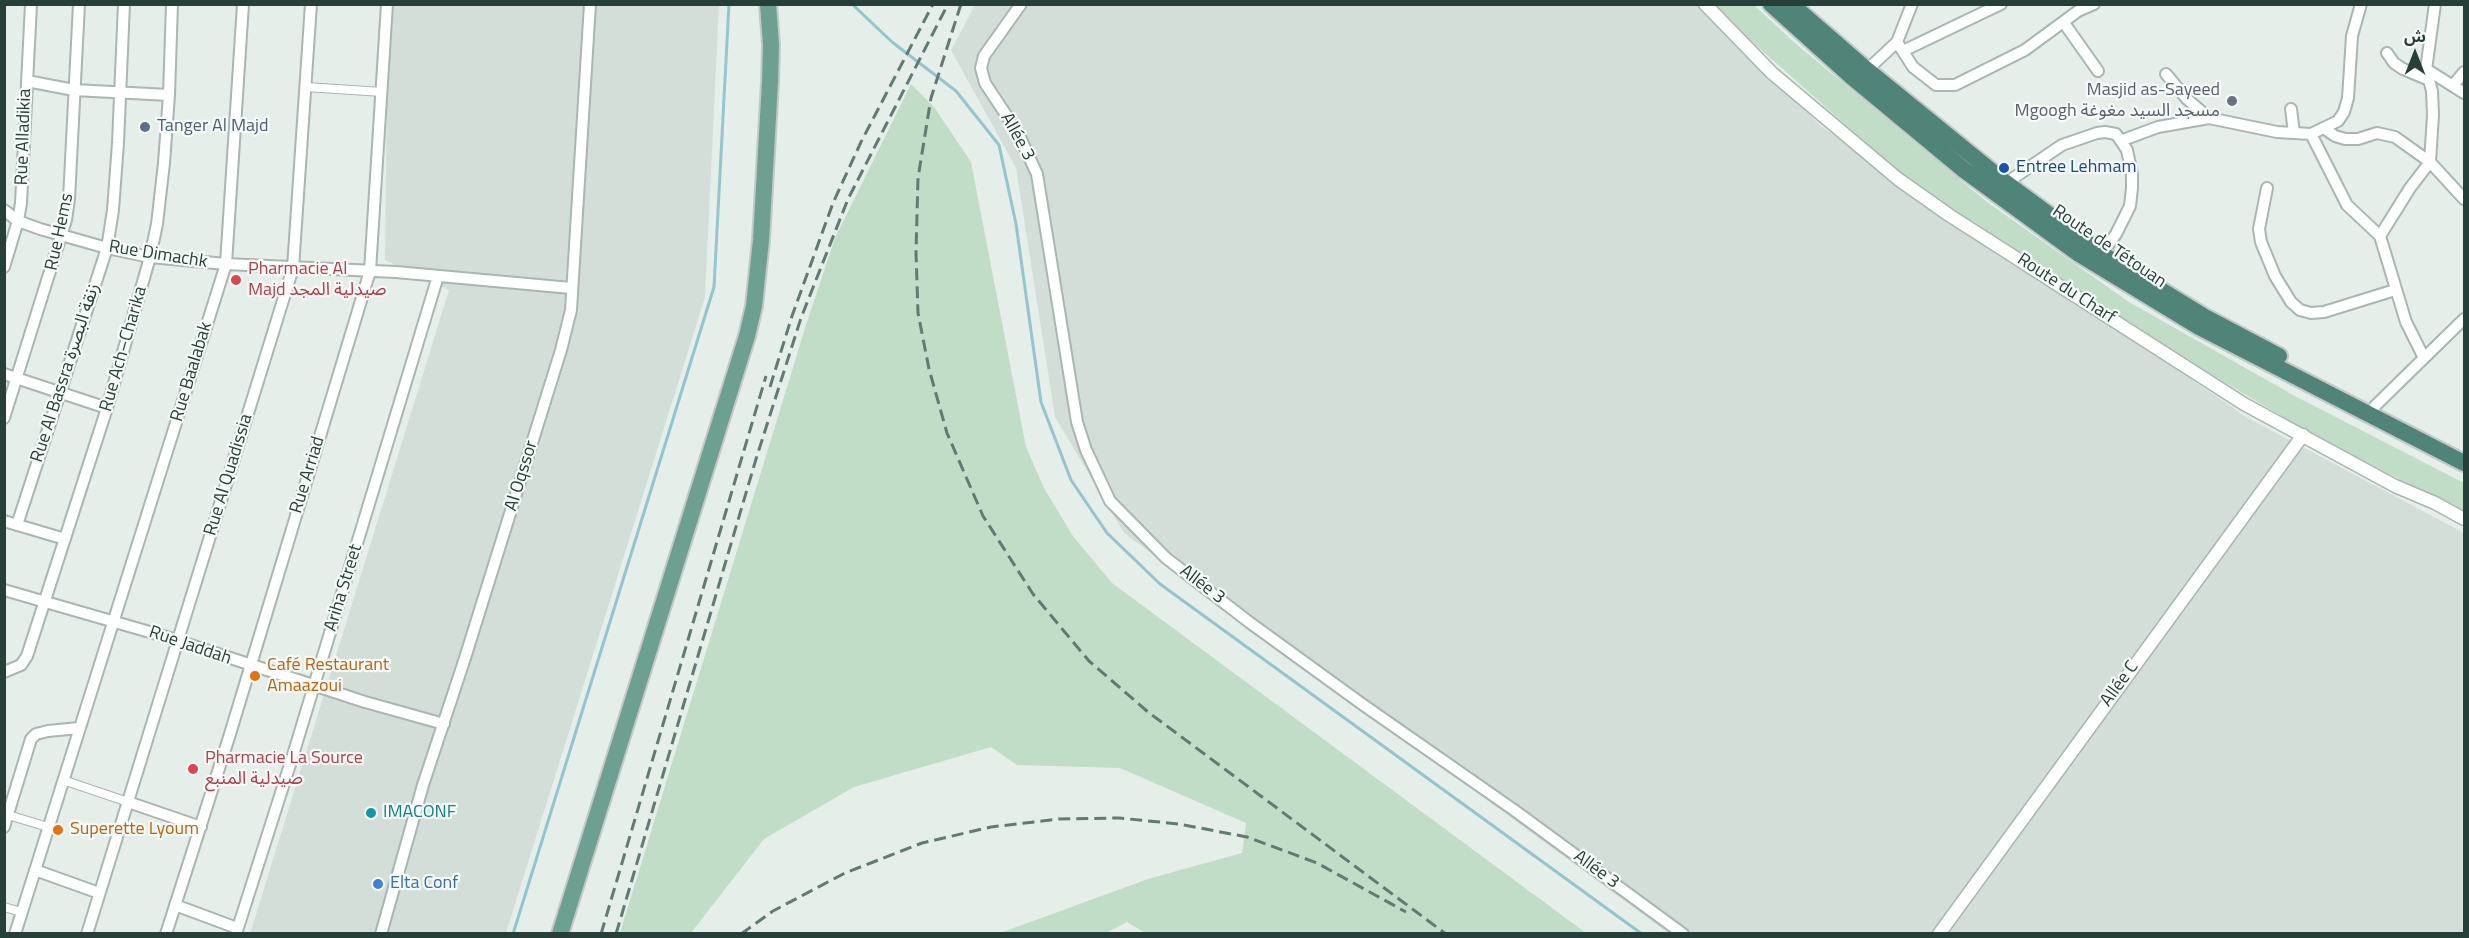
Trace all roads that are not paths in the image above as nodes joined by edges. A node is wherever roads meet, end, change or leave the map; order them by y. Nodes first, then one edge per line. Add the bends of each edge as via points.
1 (31, 4) edge
2 (79, 4) edge
3 (124, 4) edge
4 (172, 4) edge
5 (243, 4) edge
6 (311, 4) edge
7 (387, 4) edge
8 (590, 4) edge
9 (768, 4) edge
10 (1021, 4) edge
11 (1705, 4) edge
12 (1771, 4) edge
13 (1791, 4) edge
14 (1912, 4) edge
15 (2094, 4) edge
16 (2361, 4) edge
17 (2435, 4) edge
18 (1995, 6) edge
19 (2064, 23) junction
20 (1900, 47) junction
21 (2387, 53) dead end
22 (1867, 70) junction
23 (2098, 71) dead end
24 (2464, 72) edge
25 (2426, 73) junction
26 (2166, 74) dead end
27 (27, 81) junction
28 (2454, 84) junction
29 (306, 87) junction
30 (74, 90) junction
31 (382, 92) junction
32 (121, 93) junction
33 (2464, 93) edge
34 (169, 95) junction
35 (2291, 109) dead end
36 (2209, 118) junction
37 (2325, 129) junction
38 (2294, 133) junction
39 (2311, 134) junction
40 (2123, 141) junction
41 (2430, 162) junction
42 (2006, 183) junction
43 (2267, 188) dead end
44 (2464, 199) edge
45 (4, 210) edge
46 (18, 221) junction
47 (63, 235) junction
48 (2379, 236) junction
49 (106, 248) junction
50 (2102, 254) junction
51 (150, 257) junction
52 (226, 264) junction
53 (4, 267) edge
54 (293, 268) junction
55 (370, 271) junction
56 (438, 276) junction
57 (571, 288) junction
58 (2395, 290) junction
59 (2464, 319) edge
60 (2424, 358) junction
61 (4, 374) edge
62 (17, 379) junction
63 (59, 391) junction
64 (2375, 405) junction
65 (107, 408) junction
66 (4, 418) edge
67 (2303, 435) junction
68 (2464, 450) edge
69 (2464, 463) edge
70 (2464, 519) edge
71 (4, 521) edge
72 (17, 525) junction
73 (65, 539) junction
74 (4, 590) edge
75 (45, 601) junction
76 (113, 621) junction
77 (177, 641) junction
78 (250, 666) junction
79 (4, 672) edge
80 (314, 686) junction
81 (444, 724) junction
82 (79, 728) junction
83 (63, 780) junction
84 (128, 802) junction
85 (6, 815) edge
86 (4, 827) edge
87 (48, 827) junction
88 (201, 828) junction
89 (35, 870) junction
90 (99, 892) junction
91 (174, 905) junction
92 (4, 907) edge
93 (21, 912) junction
94 (237, 931) edge
95 (15, 933) edge
96 (87, 933) edge
97 (166, 933) edge
98 (381, 933) edge
99 (560, 933) edge
100 (1683, 933) edge
101 (1939, 933) edge

1 - 27 street, Rue Alladikia
2 - 30 street, Rue Hems
3 - 32 street, Rue Al Bassra زنقة البصرة
4 - 34 street, Rue Ach–Charika
5 - 52 street, Rue Baalabak
6 - 29 street, Rue Al Quadissia
7 - 31 street, Rue Arriad
8 - 57 street, Al Oqssor
9 - 99 main road via 770,63 754,306
10 - 100 street, Allée 3 via 984,56 981,68 985,82 1018,133 1037,174 1077,422 1110,501 1166,558 1249,622
11 - 67 street, Route du Charf via 1772,73 1898,179 2244,404
12 - 69 highway, Route de Tétouan via 1956,164 2079,254 2199,327
13 - 22 highway, Route de Tétouan
14 - 20 street
15 - 19 street
16 - 37 street via 2352,36 2348,98 2338,121
17 - 25 street
18 - 20 street
19 - 20 street via 1971,79 1950,86 1936,86 1913,67
19 - 23 street
20 - 22 street
21 - 25 street via 2403,69
22 - 42 highway, Route de Tétouan
24 - 28 street
25 - 28 street
25 - 41 street via 2433,101
26 - 36 street
27 - 30 street
27 - 46 street, Rue Alladikia
28 - 33 street
29 - 31 street
29 - 54 street, Rue Al Quadissia
30 - 32 street
30 - 47 street, Rue Hems via 69,199
31 - 55 street, Rue Arriad
32 - 34 street
32 - 49 street, Rue Al Bassra زنقة البصرة via 113,210
34 - 51 street, Rue Ach–Charika via 157,224
35 - 38 street
36 - 38 street
36 - 40 street via 2158,127
37 - 39 street
37 - 41 street via 2350,140 2386,134
38 - 39 street
39 - 48 street via 2347,205
40 - 42 street via 2116,134 2105,132 2062,145
40 - 50 street via 2132,174 2130,206
41 - 44 street
41 - 48 street
42 - 50 highway, Route de Tétouan
43 - 58 street via 2260,242 2275,276 2300,310 2311,314 2324,312
45 - 46 street, Rue Dimachk
46 - 47 street, Rue Dimachk
46 - 53 street, Rue Alladikia
47 - 49 street, Rue Dimachk
47 - 62 street, Rue Hems
48 - 58 street
49 - 51 street, Rue Dimachk
49 - 63 street, Rue Al Bassra زنقة البصرة
50 - 64 highway, Route de Tétouan via 2239,336
51 - 52 street, Rue Dimachk
51 - 65 street, Rue Ach–Charika
52 - 54 street, Rue Dimachk
52 - 76 street, Rue Baalabak
54 - 55 street, Rue Dimachk
54 - 77 street, Rue Al Quadissia
55 - 56 street, Rue Dimachk
55 - 78 street, Rue Arriad
56 - 57 street, Rue Dimachk
56 - 80 street, Ariha Street
57 - 81 street, Al Oqssor via 571,310 561,350
58 - 60 street via 2411,336
59 - 60 street
60 - 64 street
61 - 62 street
62 - 63 street
62 - 66 street, Rue Hems
63 - 65 street
63 - 72 street, Rue Al Bassra زنقة البصرة
64 - 68 highway, Route de Tétouan
65 - 73 street, Rue Ach–Charika
67 - 70 street, Route du Charf
67 - 101 street, Allée C
71 - 72 street
72 - 73 street
73 - 75 street, Rue Ach–Charika
74 - 75 street, Rue Jaddah
75 - 76 street, Rue Jaddah
75 - 79 street, Rue Ach–Charika via 27,656 21,665
76 - 77 street, Rue Jaddah
76 - 82 street, Rue Baalabak
77 - 78 street, Rue Jaddah
77 - 84 street, Rue Al Quadissia
78 - 80 street, Rue Jaddah
78 - 88 street, Rue Arriad
80 - 81 street, Rue Jaddah
80 - 94 street, Ariha Street
81 - 98 street, Al Oqssor
82 - 83 street, Rue Baalabak
82 - 85 street via 48,731 31,739
83 - 84 street
83 - 87 street, Rue Baalabak
84 - 88 street
84 - 90 street, Rue Al Quadissia
85 - 86 street
85 - 87 street
87 - 89 street, Rue Baalabak
88 - 91 street, Rue Arriad
89 - 90 street
89 - 93 street, Rue Baalabak
90 - 96 street, Rue Al Quadissia
91 - 94 street
91 - 97 street, Rue Arriad
92 - 93 street
93 - 95 street, Rue Baalabak

